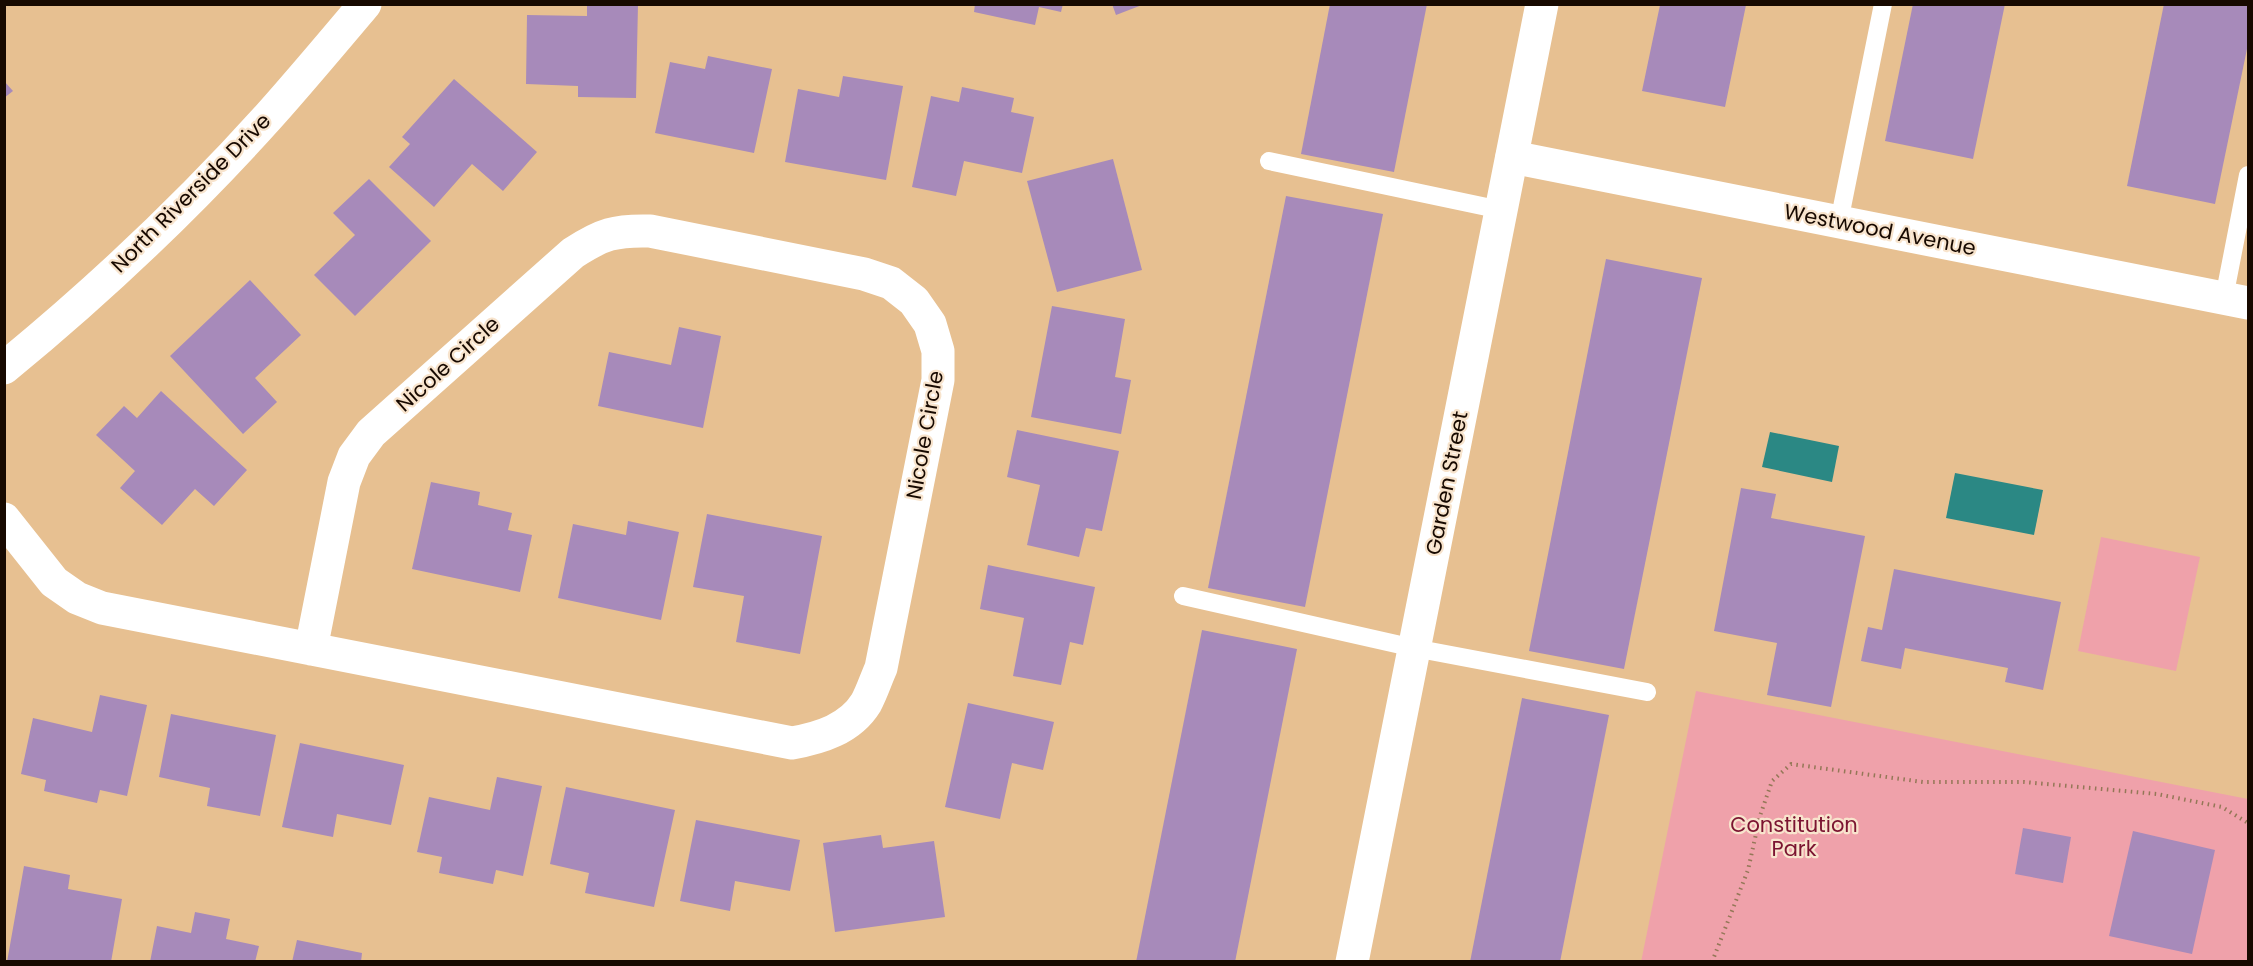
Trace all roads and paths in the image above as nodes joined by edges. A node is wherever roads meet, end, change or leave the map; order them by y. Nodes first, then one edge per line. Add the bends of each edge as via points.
1 (365, 4) edge
2 (1542, 4) edge
3 (1883, 4) edge
4 (1512, 157) junction
5 (1269, 161) dead end
6 (2248, 175) edge
7 (1501, 210) junction
8 (1839, 222) junction
9 (2236, 301) edge
10 (4, 368) edge
11 (4, 519) edge
12 (1182, 596) dead end
13 (1414, 648) junction
14 (311, 649) junction
15 (1647, 692) dead end
16 (2248, 823) edge
17 (1352, 962) edge
18 (1712, 962) edge

1 - 10 street, North Riverside Drive via 268,117 161,228
2 - 4 street, Garden Street
3 - 8 lane
4 - 7 street, Garden Street
4 - 8 street, Westwood Avenue
5 - 7 lane
6 - 9 lane
7 - 13 street, Garden Street
8 - 9 street, Westwood Avenue
11 - 14 street, Nicole Circle via 54,582 77,598 102,608
12 - 13 lane
13 - 15 lane
13 - 17 street, Garden Street
14 - 14 street, Nicole Circle via 344,482 354,456 371,433 573,253 594,239 622,230 650,231 864,274 891,283 914,301 930,324 938,351 938,380 881,668 865,704 846,724 820,738 792,743
16 - 18 path via 2222,807 2157,794 2024,782 1923,782 1791,764 1772,782 1748,870

